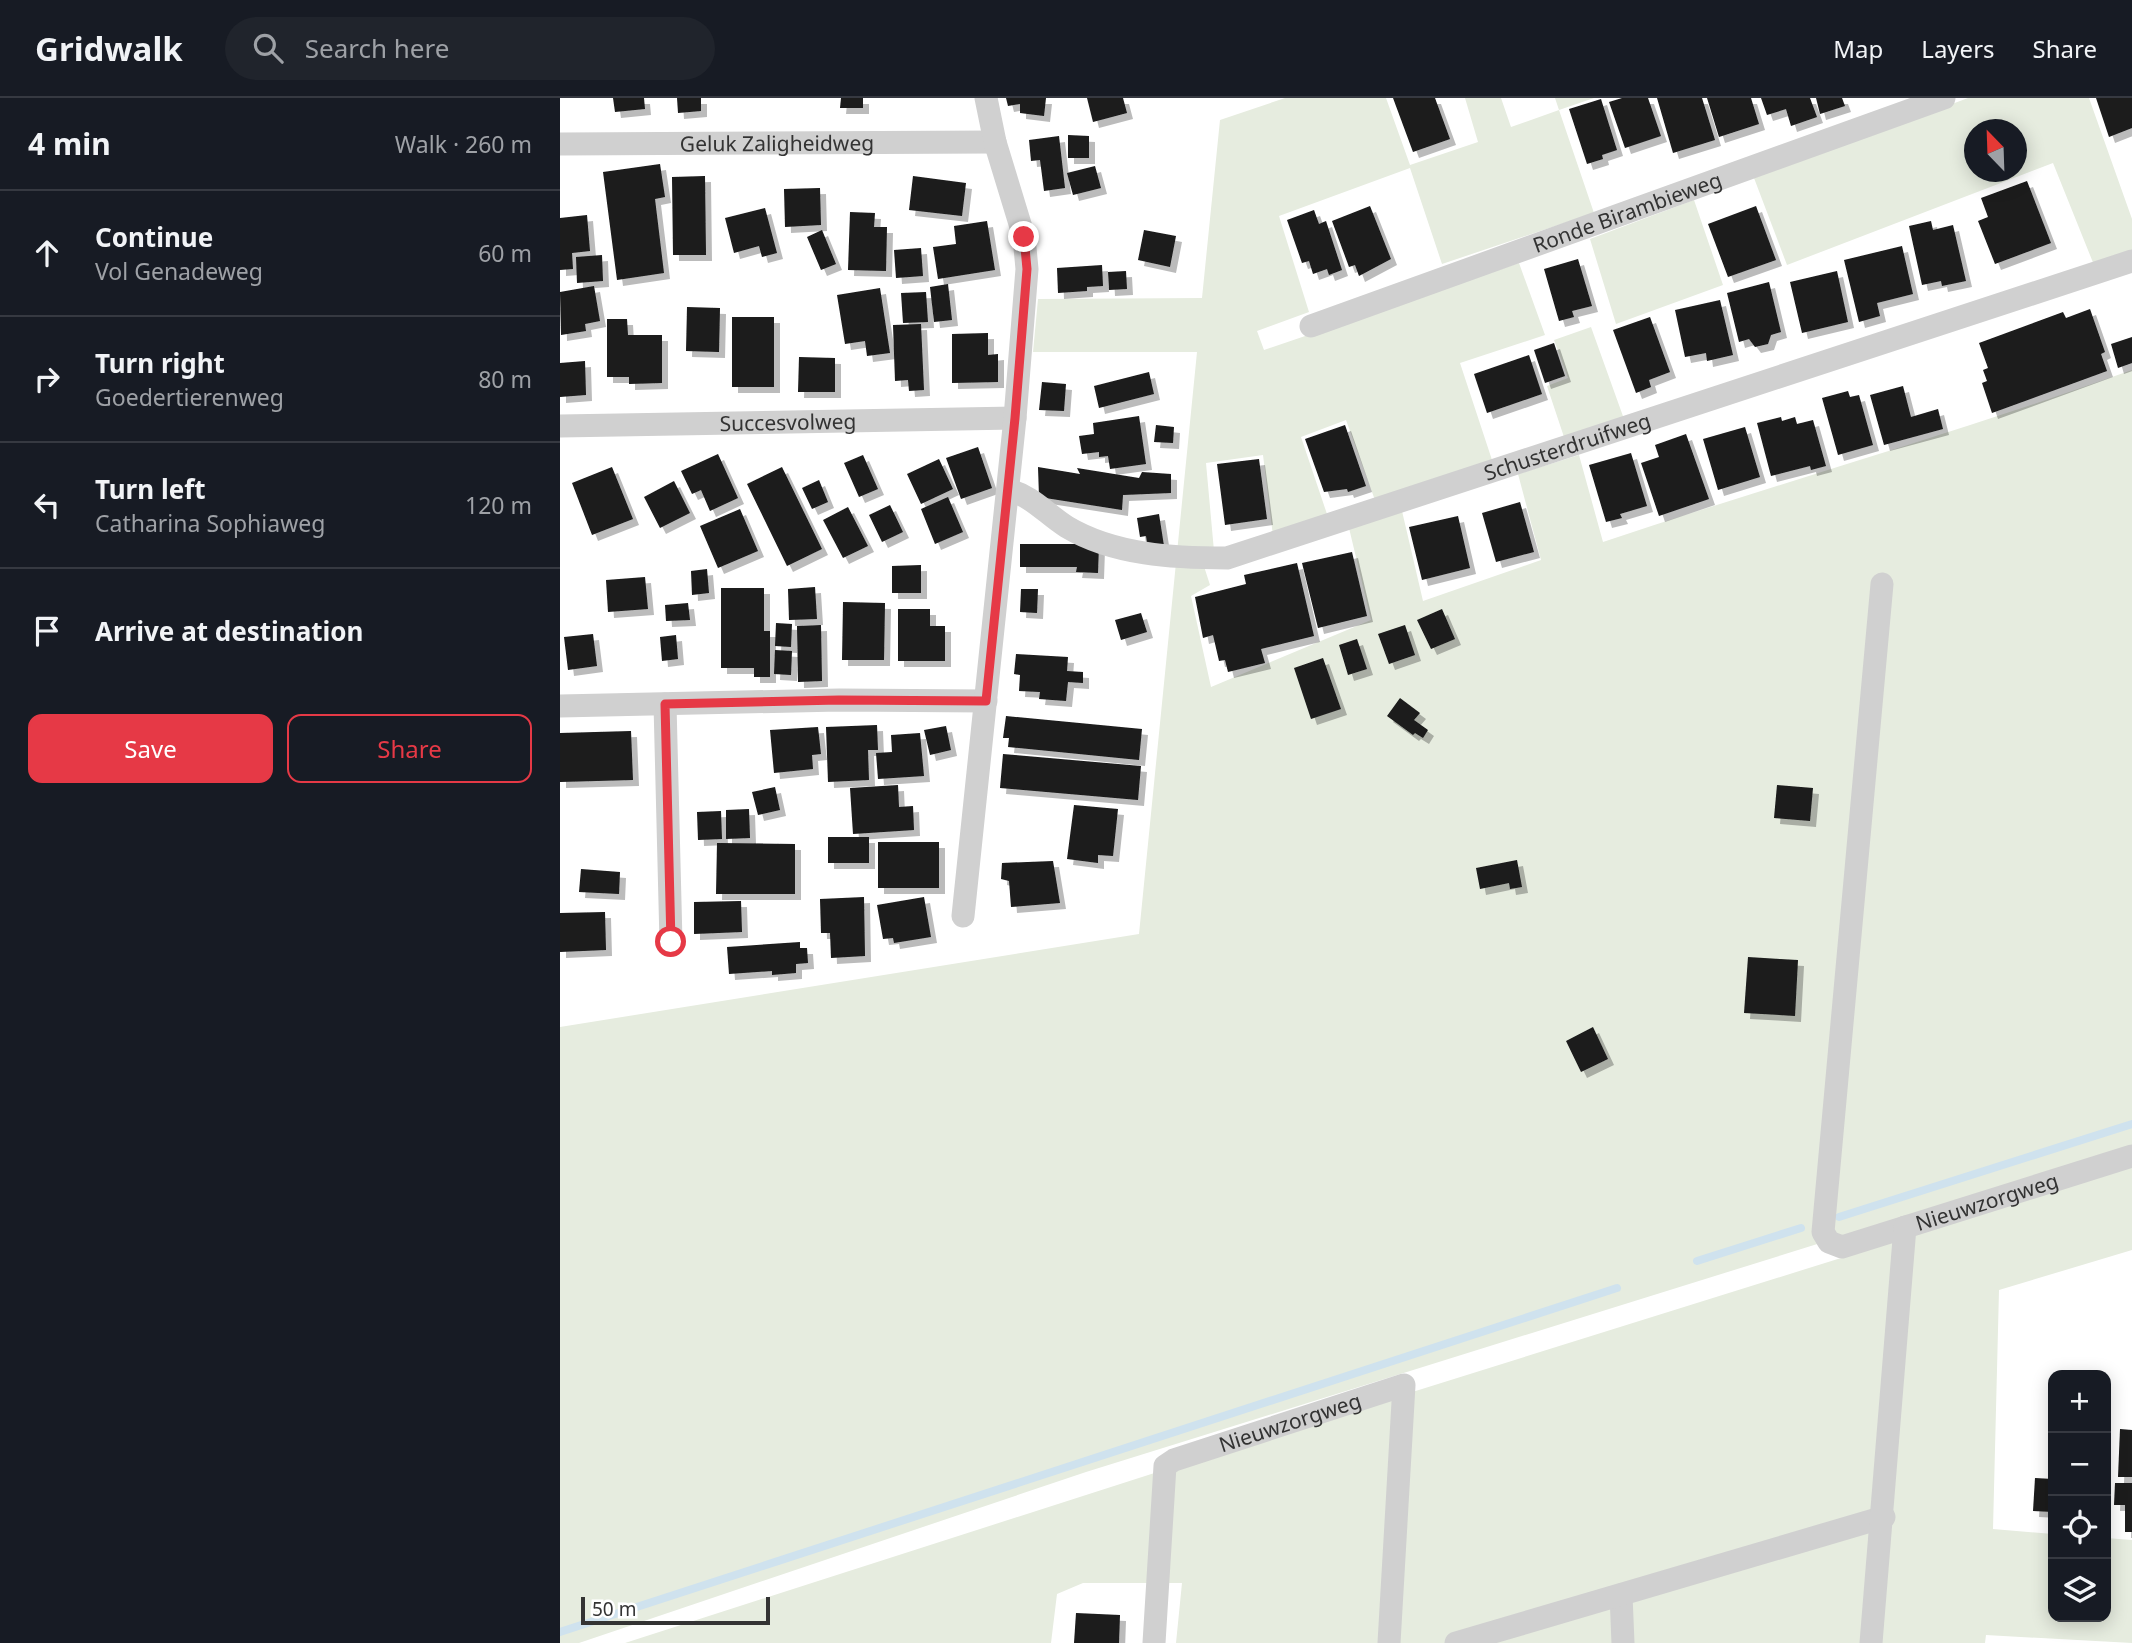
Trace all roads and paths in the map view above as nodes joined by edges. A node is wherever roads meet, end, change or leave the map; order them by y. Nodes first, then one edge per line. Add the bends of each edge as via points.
1 (986, 98) edge
2 (1944, 98) edge
3 (995, 142) junction
4 (560, 144) edge
5 (2132, 261) edge
6 (1311, 326) dead end
7 (1015, 418) junction
8 (560, 426) edge
9 (1008, 490) junction
10 (1882, 584) dead end
11 (986, 701) junction
12 (665, 704) junction
13 (560, 706) edge
14 (963, 916) dead end
15 (671, 942) dead end
16 (2132, 1156) edge
17 (1905, 1227) junction
18 (1884, 1517) junction
19 (1621, 1595) junction
20 (1154, 1643) edge
21 (1389, 1643) edge
22 (1456, 1643) edge
23 (1623, 1643) edge
24 (1871, 1643) edge

1 - 3 street
2 - 6 street, Ronde Birambieweg
3 - 4 street, Geluk Zaligheidweg
3 - 7 street via 1024,237 1027,269
5 - 9 street, Schusterdruifweg via 1227,558 1181,558 1122,549 1068,528 1030,497
7 - 8 street, Succesvolweg
7 - 9 street
9 - 11 street
10 - 17 street, Nieuwzorgweg via 1823,1232 1829,1242 1842,1247
11 - 12 street
11 - 14 street
12 - 13 street
12 - 15 street
16 - 17 street, Nieuwzorgweg
17 - 18 street
18 - 19 street
18 - 24 street
19 - 22 street
19 - 23 street
20 - 21 street, Nieuwzorgweg via 1165,1466 1404,1385

